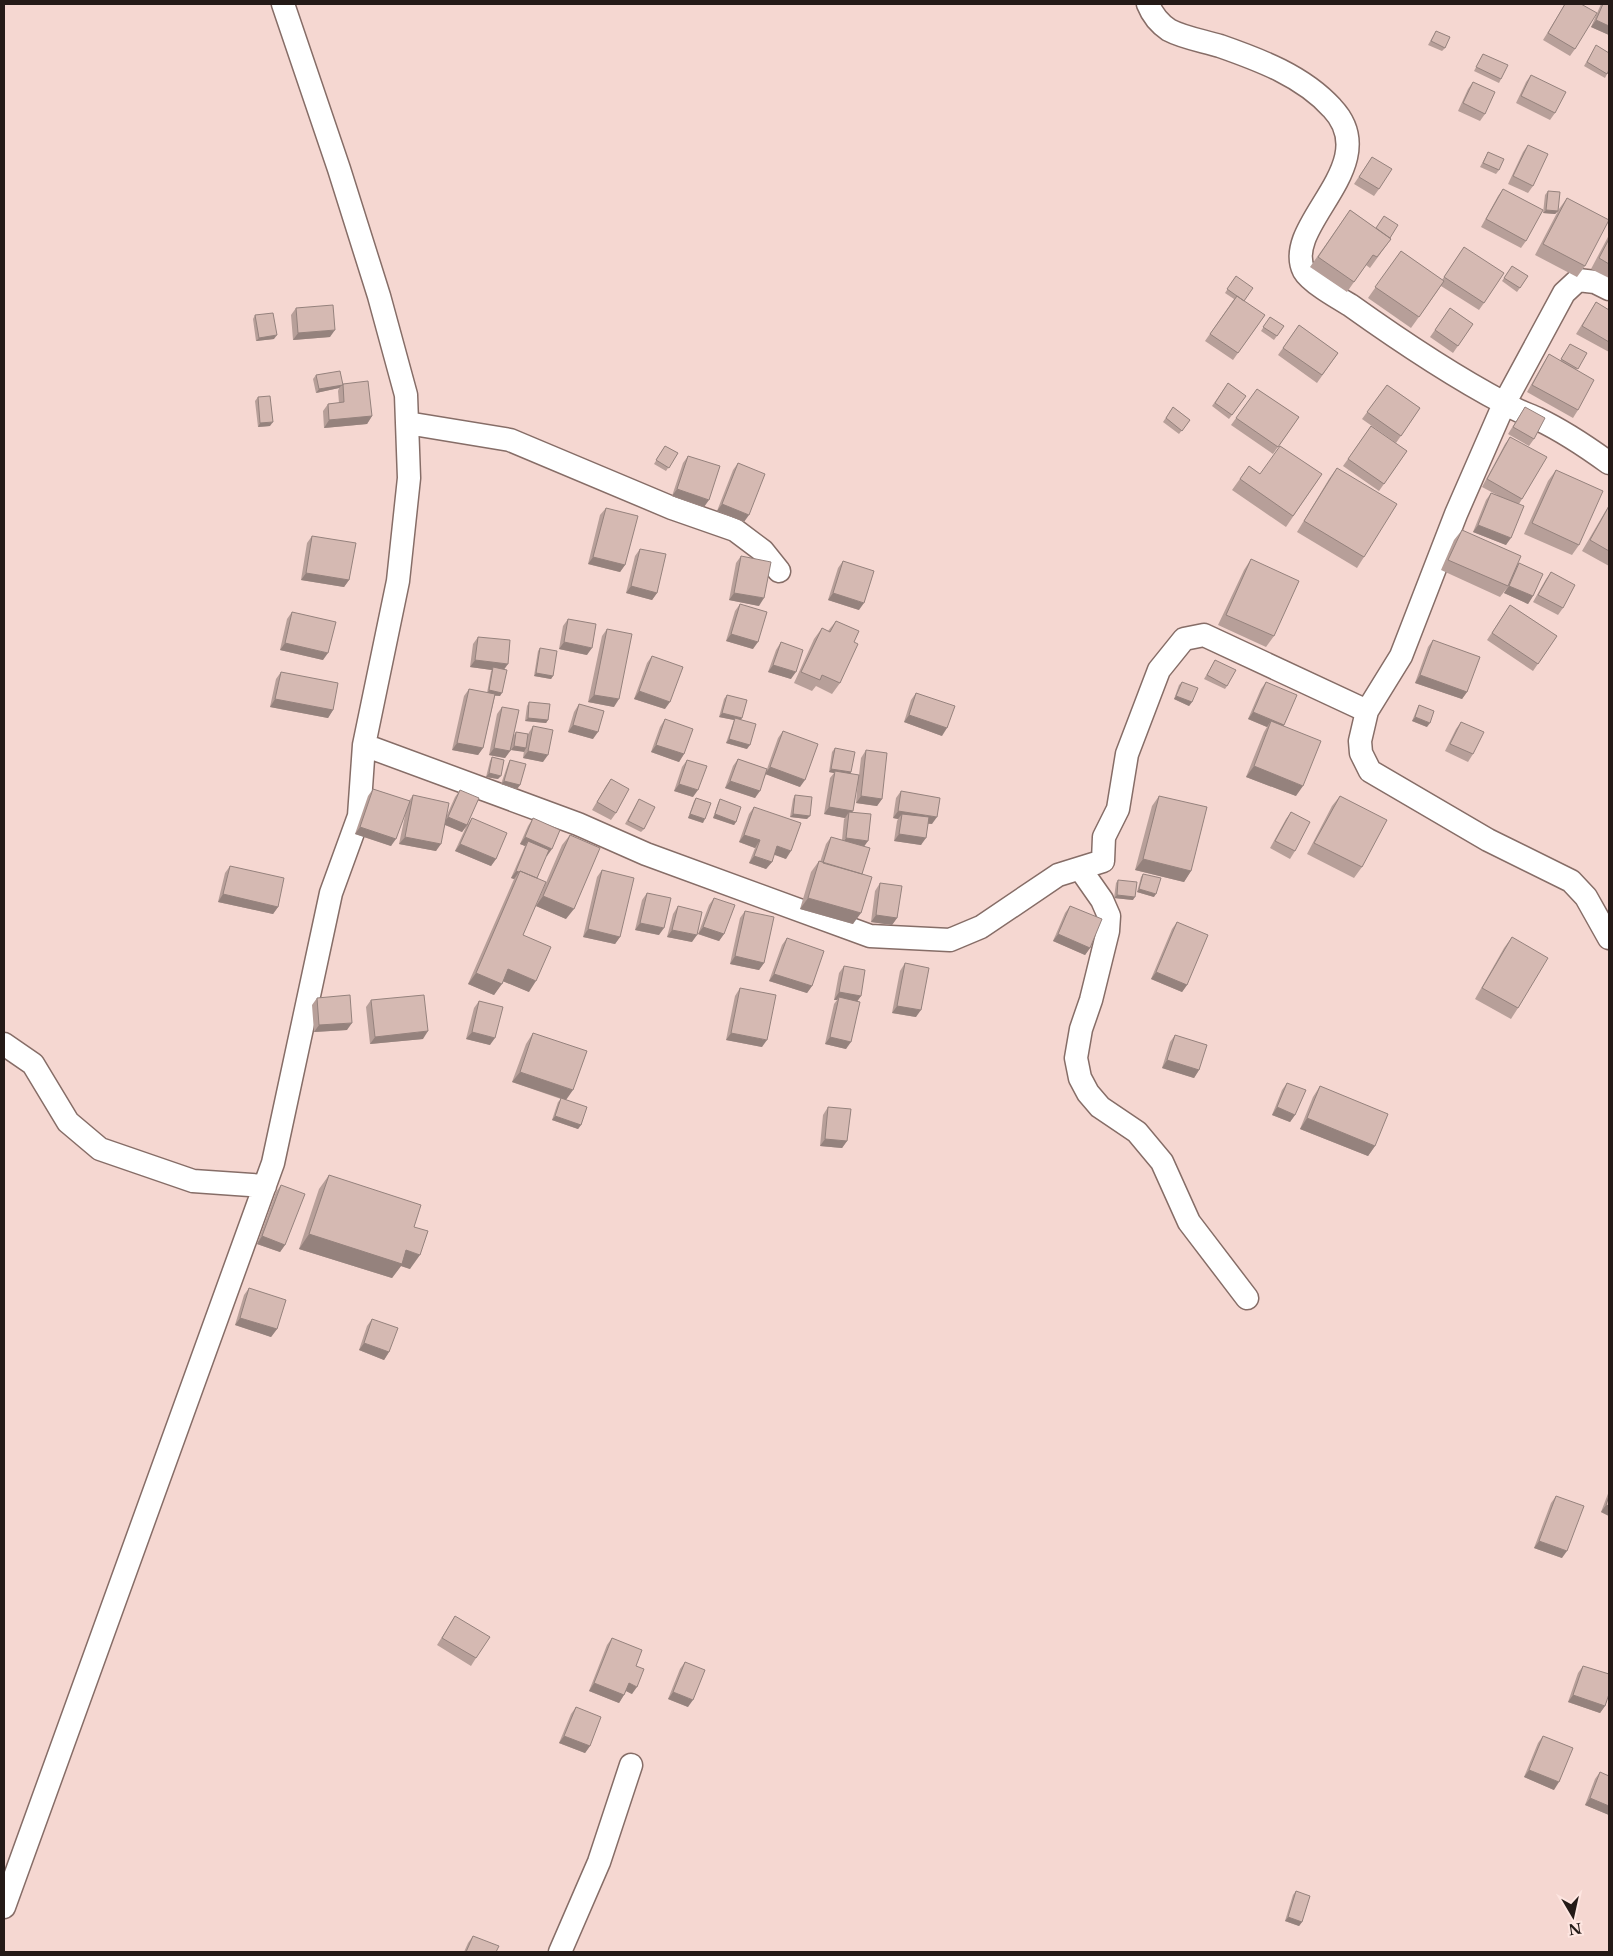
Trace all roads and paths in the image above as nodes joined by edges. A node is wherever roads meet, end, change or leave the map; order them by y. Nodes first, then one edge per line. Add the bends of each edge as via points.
1 (283, 4) edge
2 (1148, 4) edge
3 (1609, 289) edge
4 (1504, 404) junction
5 (407, 423) junction
6 (1609, 463) edge
7 (779, 571) dead end
8 (1367, 711) junction
9 (364, 745) junction
10 (1081, 870) junction
11 (1609, 938) edge
12 (4, 1044) edge
13 (265, 1186) junction
14 (1247, 1298) dead end
15 (631, 1765) dead end
16 (4, 1907) edge
17 (560, 1952) edge

1 - 5 street via 379,296 406,395
2 - 4 street via 1161,24 1171,31 1221,46 1278,69 1308,86 1333,108 1344,126 1348,141 1346,162 1301,250 1305,273 1383,328
3 - 4 street via 1595,282 1578,280 1564,293
4 - 6 street via 1540,420
4 - 8 street via 1456,514 1401,656
5 - 7 street via 510,440 672,508 735,530 764,551
5 - 9 street via 409,478 398,582
8 - 10 street via 1204,635 1184,639 1159,670 1127,754 1118,809 1104,837 1103,861
8 - 11 street via 1360,741 1361,753 1370,771 1488,840 1571,881 1586,896
9 - 10 street via 870,936 950,940 981,927 1058,875
9 - 13 street via 359,816 331,893 273,1162
10 - 14 street via 1109,916 1091,1000 1081,1028 1076,1058 1080,1078 1100,1107 1137,1132 1162,1162 1189,1222
12 - 13 street via 33,1064 68,1122 100,1149 193,1181
13 - 16 street
15 - 17 street via 599,1862

